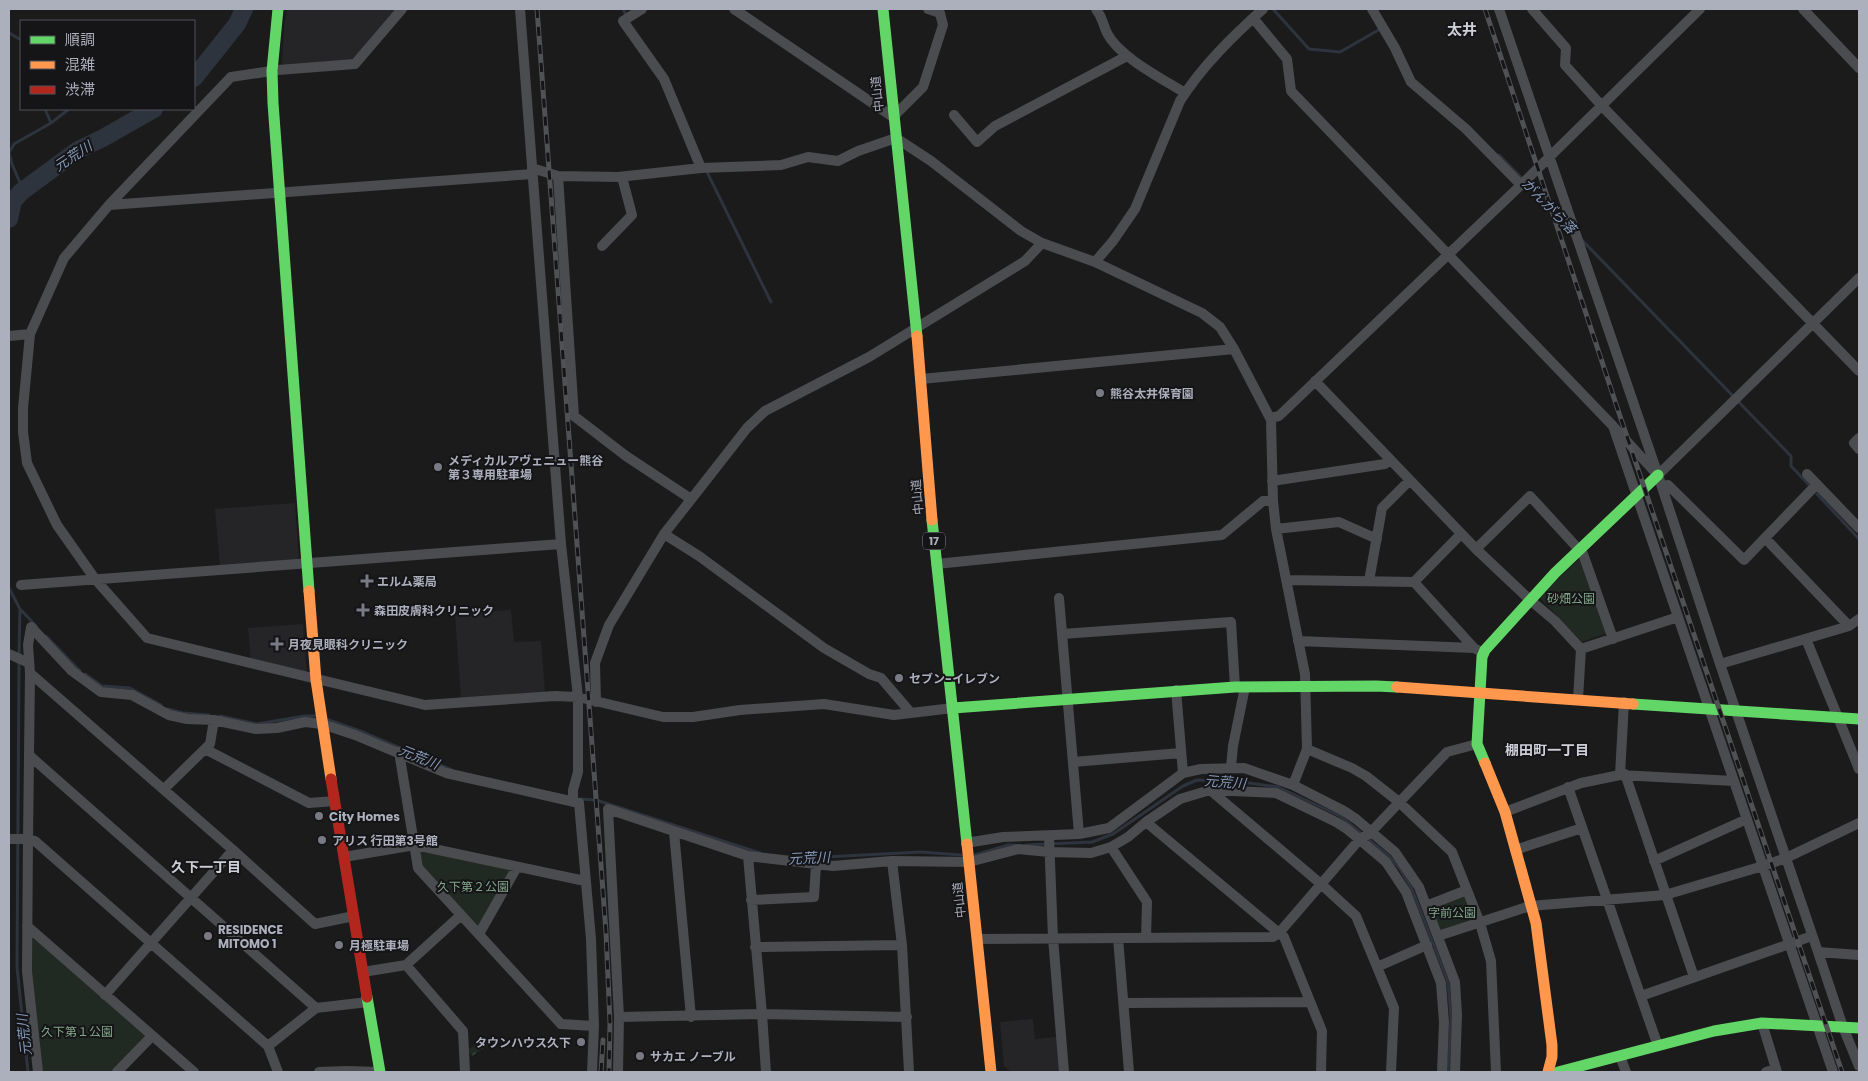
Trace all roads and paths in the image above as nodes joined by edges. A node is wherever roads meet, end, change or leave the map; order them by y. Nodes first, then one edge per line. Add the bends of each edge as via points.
1 (278, 9) edge
2 (402, 9) edge
3 (520, 9) edge
4 (642, 9) edge
5 (734, 9) edge
6 (882, 9) edge
7 (928, 9) edge
8 (1096, 9) edge
9 (1263, 9) edge
10 (1372, 9) edge
11 (1499, 9) edge
12 (1532, 9) edge
13 (1700, 9) edge
14 (1803, 9) edge
15 (1253, 18) junction
16 (1127, 56) junction
17 (1859, 68) edge
18 (272, 71) junction
19 (1185, 93) junction
20 (1601, 105) junction
21 (954, 115) dead end
22 (893, 117) junction
23 (896, 138) junction
24 (1549, 156) junction
25 (702, 168) junction
26 (532, 171) junction
27 (558, 176) junction
28 (622, 177) junction
29 (1520, 185) junction
30 (279, 192) junction
31 (109, 204) junction
32 (1042, 243) junction
33 (602, 246) dead end
34 (1448, 255) junction
35 (1095, 262) junction
36 (1859, 278) edge
37 (1813, 323) junction
38 (915, 328) junction
39 (30, 334) junction
40 (9, 336) edge
41 (1234, 349) junction
42 (1859, 371) edge
43 (921, 379) junction
44 (1315, 381) junction
45 (1270, 418) junction
46 (1613, 426) junction
47 (1859, 438) edge
48 (1859, 449) edge
49 (1389, 460) junction
50 (1807, 474) dead end
51 (1660, 480) junction
52 (1272, 481) junction
53 (1409, 481) junction
54 (1817, 484) junction
55 (1638, 497) junction
56 (690, 498) junction
57 (1273, 501) junction
58 (1859, 528) edge
59 (1276, 529) junction
60 (664, 534) junction
61 (1461, 534) junction
62 (1765, 538) junction
63 (1376, 539) junction
64 (561, 544) junction
65 (1476, 549) junction
66 (1580, 549) junction
67 (307, 564) junction
68 (936, 564) junction
69 (95, 579) junction
70 (1286, 580) junction
71 (1369, 582) junction
72 (1414, 582) junction
73 (21, 585) dead end
74 (1059, 598) dead end
75 (1529, 599) junction
76 (1678, 618) junction
77 (1859, 619) edge
78 (1849, 626) junction
79 (1062, 634) junction
80 (1613, 639) junction
81 (1806, 639) junction
82 (1298, 641) junction
83 (1582, 649) junction
84 (1478, 650) junction
85 (10, 655) edge
86 (27, 662) junction
87 (1720, 664) junction
88 (30, 673) junction
89 (316, 680) junction
90 (1306, 686) junction
91 (1240, 687) junction
92 (1176, 690) junction
93 (1481, 692) junction
94 (578, 697) junction
95 (1068, 699) junction
96 (1578, 699) junction
97 (596, 702) junction
98 (1624, 702) junction
99 (953, 708) junction
100 (1709, 708) junction
101 (1735, 710) junction
102 (911, 713) junction
103 (1838, 717) junction
104 (1859, 718) edge
105 (214, 720) junction
106 (322, 724) junction
107 (1477, 744) junction
108 (205, 749) junction
109 (1307, 749) junction
110 (399, 752) junction
111 (1181, 753) junction
112 (30, 756) junction
113 (1073, 762) junction
114 (1231, 767) junction
115 (1859, 769) edge
116 (1183, 773) junction
117 (1622, 775) junction
118 (1734, 781) junction
119 (1293, 785) junction
120 (1568, 787) junction
121 (164, 789) junction
122 (1210, 790) junction
123 (334, 801) junction
124 (573, 802) junction
125 (1399, 802) junction
126 (1505, 812) junction
127 (1747, 819) junction
128 (1146, 822) junction
129 (1859, 823) edge
130 (1582, 828) junction
131 (674, 832) junction
132 (1371, 832) junction
133 (1079, 834) junction
134 (1049, 836) junction
135 (10, 839) edge
136 (25, 839) junction
137 (1359, 840) junction
138 (966, 843) junction
139 (415, 845) junction
140 (1111, 846) junction
141 (233, 850) junction
142 (1515, 850) junction
143 (1048, 852) junction
144 (748, 856) junction
145 (344, 857) junction
146 (1786, 858) junction
147 (892, 861) junction
148 (1654, 861) junction
149 (969, 862) junction
150 (816, 865) junction
151 (1763, 866) junction
152 (517, 867) junction
153 (585, 881) junction
154 (1321, 884) junction
155 (1467, 890) junction
156 (1665, 895) junction
157 (190, 898) junction
158 (751, 900) junction
159 (1607, 900) junction
160 (1426, 906) junction
161 (1530, 906) junction
162 (461, 915) junction
163 (354, 916) junction
164 (1480, 923) junction
165 (27, 926) junction
166 (1279, 933) junction
167 (480, 934) junction
168 (1438, 936) junction
169 (1812, 936) junction
170 (1053, 938) junction
171 (1118, 938) junction
172 (1146, 938) junction
173 (977, 939) junction
174 (151, 943) junction
175 (902, 945) junction
176 (1790, 945) junction
177 (1427, 946) junction
178 (755, 947) junction
179 (1818, 952) junction
180 (1859, 955) edge
181 (406, 965) junction
182 (1377, 967) junction
183 (363, 972) junction
184 (1694, 977) junction
185 (105, 995) junction
186 (1641, 996) junction
187 (368, 1002) junction
188 (1310, 1002) junction
189 (1124, 1003) junction
190 (316, 1008) junction
191 (762, 1014) junction
192 (619, 1017) junction
193 (691, 1017) junction
194 (907, 1017) junction
195 (1762, 1023) junction
196 (1817, 1024) junction
197 (594, 1026) junction
198 (1843, 1027) junction
199 (1859, 1028) edge
200 (152, 1036) junction
201 (268, 1046) junction
202 (1658, 1046) junction
203 (1620, 1056) junction
204 (1859, 1066) edge
205 (1773, 1071) edge
206 (38, 1072) edge
207 (116, 1072) edge
208 (194, 1072) edge
209 (278, 1072) edge
210 (319, 1072) edge
211 (380, 1072) edge
212 (391, 1072) edge
213 (465, 1072) edge
214 (592, 1072) edge
215 (618, 1072) edge
216 (766, 1072) edge
217 (909, 1072) edge
218 (991, 1072) edge
219 (1064, 1072) edge
220 (1130, 1072) edge
221 (1321, 1072) edge
222 (1391, 1072) edge
223 (1442, 1072) edge
224 (1455, 1072) edge
225 (1496, 1072) edge
226 (1548, 1072) edge
227 (1558, 1072) edge
228 (1626, 1072) edge
229 (1833, 1072) edge

1 - 18 main road
2 - 18 street via 355,64
3 - 26 street
4 - 25 street via 623,21 664,80
5 - 22 street
6 - 22 main road, 中山道 / 17
7 - 22 street via 940,13 943,26 923,87
8 - 16 street via 1108,34
9 - 15 street
10 - 29 street via 1412,82 1466,129
11 - 24 street
12 - 20 street via 1566,48 1565,65
13 - 20 street
14 - 17 street
15 - 19 street via 1207,65
15 - 34 street via 1287,58 1292,91
16 - 19 street
16 - 21 street via 995,126 977,142
18 - 30 main road
18 - 31 street via 231,77
19 - 35 street via 1135,209
20 - 24 street
20 - 37 street
22 - 23 main road, 中山道 / 17
23 - 25 street via 858,150 838,161 808,157 782,166
23 - 32 street via 1021,231
23 - 38 main road, 中山道 / 17
24 - 29 street
24 - 51 street
25 - 28 street
26 - 27 street
26 - 30 street
26 - 64 street
27 - 28 street
27 - 56 street via 574,416 626,456
28 - 33 street via 632,216
29 - 34 street
30 - 31 street
30 - 67 main road
31 - 39 street via 64,258
32 - 35 street
32 - 38 street via 1025,261
34 - 44 street
34 - 46 street
35 - 41 street via 1202,313 1220,327
36 - 37 street
37 - 42 street
37 - 51 street
38 - 43 main road, 中山道 / 17
38 - 56 street via 869,357 765,411 747,428
39 - 40 street
39 - 69 street via 23,408 27,462 57,525
41 - 43 street
41 - 45 street
43 - 68 main road, 中山道 / 17
44 - 45 street via 1279,416
44 - 49 street
45 - 52 street
46 - 51 street
46 - 55 street
47 - 48 street via 1854,443
49 - 52 street via 1385,464
49 - 53 street
50 - 54 street
51 - 55 main road
51 - 62 street via 1744,560
51 - 87 street
52 - 57 street
53 - 61 street
53 - 63 street via 1382,508
54 - 58 street
54 - 62 street
55 - 66 main road
55 - 76 street
56 - 60 street
57 - 59 street
57 - 68 street via 1263,501 1222,535
59 - 63 street via 1339,522
59 - 70 street
60 - 97 street via 609,625 595,664
60 - 102 street via 700,556 824,648 881,678
61 - 65 street
61 - 72 street
62 - 78 street
63 - 71 street
64 - 67 street
64 - 94 street
65 - 66 street via 1530,496
65 - 75 street
66 - 75 main road
66 - 80 street
67 - 69 street
67 - 89 main road
68 - 99 main road, 中山道 / 17
69 - 73 street
69 - 89 street via 147,638
70 - 71 street
70 - 82 street
71 - 72 street
72 - 84 street
74 - 79 street
75 - 83 street via 1555,620
75 - 84 main road
76 - 80 street
76 - 100 street
77 - 78 street
78 - 81 street
79 - 91 street via 1231,622
79 - 95 street
80 - 83 street
81 - 87 street
81 - 103 street
82 - 84 street
82 - 90 street
83 - 96 street
84 - 93 main road
85 - 86 street
86 - 88 street
86 - 105 street via 31,627 72,672 101,692 132,695 170,715 186,719
87 - 101 street
88 - 112 street
88 - 121 street
89 - 94 street via 425,706
89 - 106 main road
90 - 91 main road
90 - 93 main road
90 - 109 street
91 - 92 main road
91 - 114 street
92 - 95 main road
92 - 111 street
93 - 96 main road
93 - 107 main road
94 - 97 street
94 - 124 street via 578,772
95 - 99 main road
95 - 113 street
96 - 98 main road
97 - 102 street via 664,717 824,704 894,715
98 - 100 main road
98 - 117 street
99 - 102 street
99 - 138 main road, 中山道 / 17
100 - 101 main road
100 - 118 street
101 - 103 main road
101 - 146 street
103 - 104 main road
103 - 115 street
105 - 106 street via 256,729 304,722
105 - 108 street via 210,744
106 - 110 street
106 - 123 main road
107 - 125 street via 1447,752
107 - 126 main road
108 - 121 street
108 - 123 street via 309,803
109 - 119 street
109 - 125 street via 1366,776
110 - 124 street via 446,773
110 - 139 street
111 - 113 street
111 - 116 street
112 - 136 street
112 - 157 street
113 - 133 street
114 - 116 street
114 - 119 street via 1244,768
116 - 133 street via 1109,828
117 - 118 street
117 - 120 street
117 - 148 street
118 - 127 street
119 - 132 street via 1344,810
120 - 126 street
120 - 130 street
121 - 141 street
122 - 128 street via 1180,799
122 - 137 street via 1276,793 1336,822
122 - 154 street
123 - 145 main road
124 - 153 street via 579,803
125 - 132 street
125 - 155 street via 1452,852
126 - 142 main road
127 - 148 street
127 - 151 street
128 - 140 street
128 - 166 street
129 - 146 street
130 - 142 street
130 - 159 street
131 - 144 street
131 - 192 street via 608,809
131 - 193 street
132 - 137 street
132 - 160 street via 1405,864
133 - 134 street
134 - 138 street via 1003,837
134 - 143 street
135 - 136 street
136 - 165 street
136 - 174 street via 35,840
137 - 154 street
137 - 177 street via 1386,862 1395,874 1406,892
138 - 149 main road, 中山道 / 17
139 - 145 street
139 - 152 street
139 - 162 street via 418,868
140 - 143 street via 1091,853
140 - 172 street via 1147,902
141 - 157 street
141 - 163 street via 315,924
142 - 161 main road
143 - 149 street via 1018,849
143 - 170 street
144 - 150 street
144 - 158 street
145 - 163 main road
146 - 151 street
146 - 169 street
147 - 149 street
147 - 150 street
147 - 175 street
148 - 156 street
149 - 173 main road, 中山道 / 17
150 - 158 street via 814,897
151 - 156 street
151 - 176 street
152 - 153 street
152 - 167 street
153 - 197 street
154 - 166 street
154 - 182 street via 1356,916
155 - 160 street
155 - 164 street
156 - 159 street
156 - 184 street
157 - 174 street
157 - 190 street
158 - 178 street
159 - 161 street
159 - 186 street
160 - 168 street
161 - 164 street
161 - 226 main road via 1536,923 1552,1045
162 - 167 street
162 - 181 street
163 - 183 main road
164 - 168 street
164 - 225 street via 1491,961
165 - 185 street
165 - 206 street via 27,971
166 - 172 street via 1273,937
166 - 188 street via 1284,938
167 - 197 street via 561,1024
168 - 224 street via 1455,982
169 - 176 street
169 - 179 street
170 - 171 street
170 - 173 street
170 - 219 street
171 - 172 street
171 - 189 street
173 - 218 main road, 中山道 / 17
174 - 185 street
174 - 201 street
175 - 178 street
175 - 194 street
176 - 184 street
176 - 196 street
177 - 182 street
177 - 223 street via 1441,983 1444,1022
178 - 191 street
179 - 180 street
179 - 198 street
181 - 183 street
181 - 213 street via 463,1031
182 - 222 street via 1394,1008
183 - 187 main road
184 - 186 street
185 - 200 street
186 - 202 street
187 - 190 street
187 - 211 main road
188 - 189 street
188 - 221 street via 1322,1031
189 - 220 street
190 - 201 street
191 - 193 street
191 - 194 street
191 - 216 street
192 - 193 street
192 - 215 street
194 - 217 street
195 - 196 main road
195 - 202 main road via 1714,1031
195 - 205 street
196 - 198 main road
196 - 229 street
197 - 214 street
198 - 199 main road
198 - 204 street
200 - 207 street
200 - 208 street
201 - 209 street
202 - 203 main road
203 - 227 main road
203 - 228 street
210 - 211 street
211 - 212 main road

